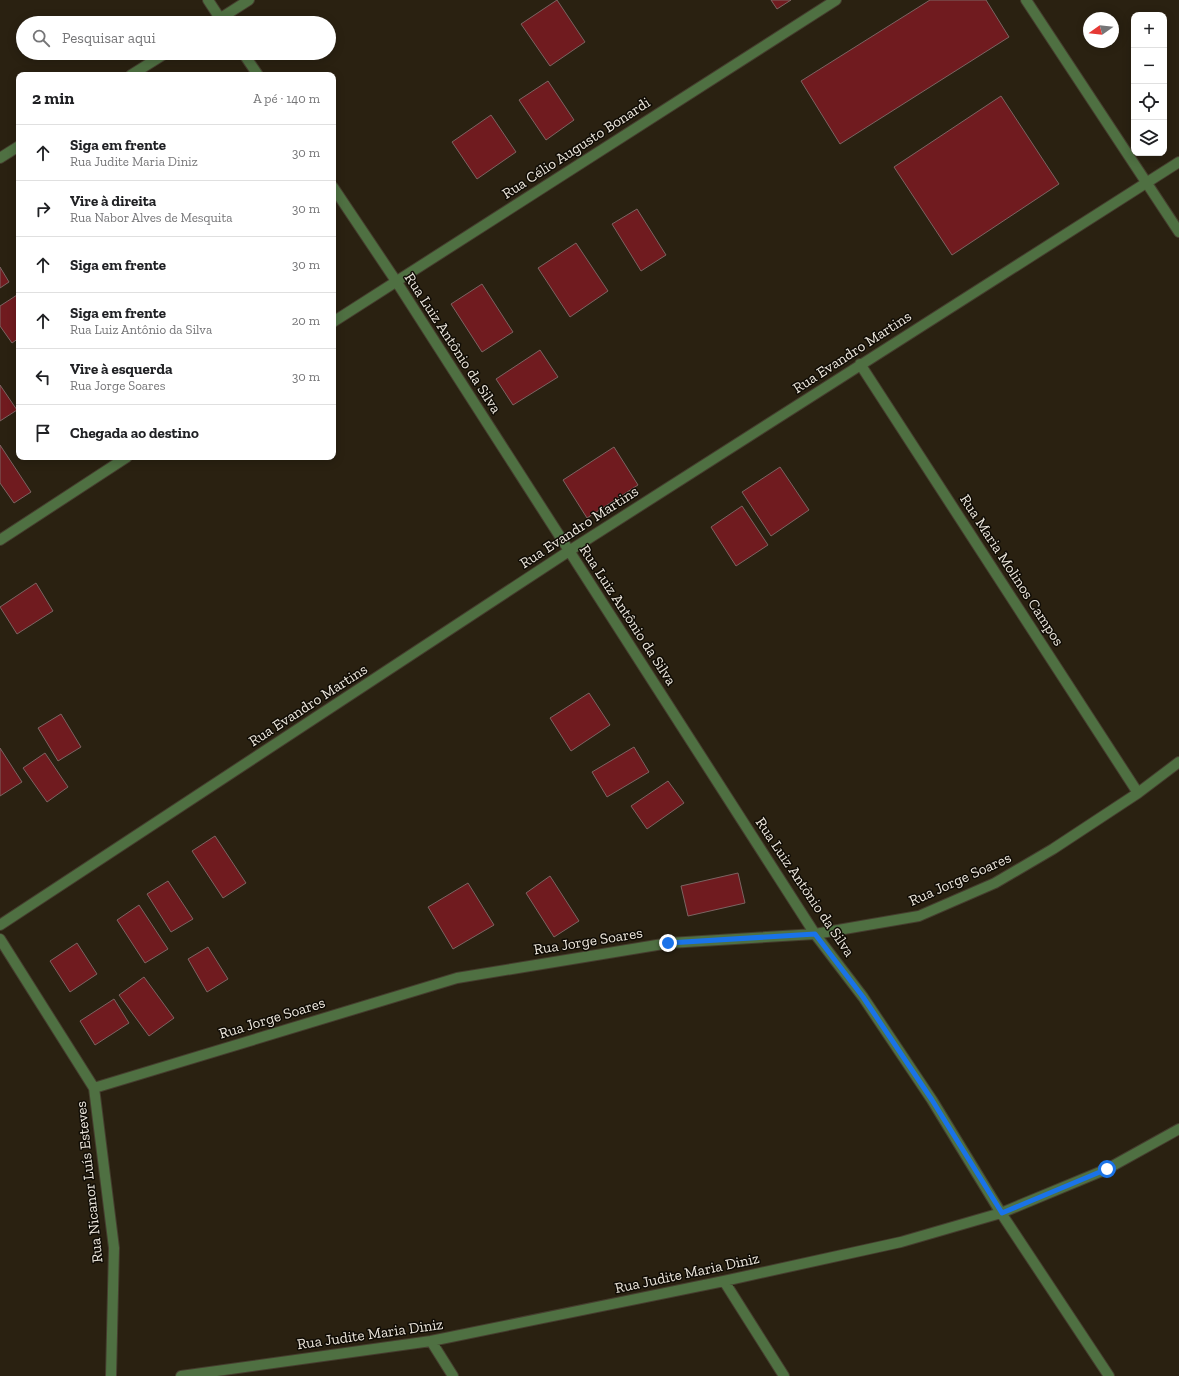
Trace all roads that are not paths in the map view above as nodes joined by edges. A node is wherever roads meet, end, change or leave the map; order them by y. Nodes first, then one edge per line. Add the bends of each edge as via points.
1 (208, 0) edge
2 (249, 0) edge
3 (836, 0) edge
4 (1026, 0) edge
5 (216, 16) edge
6 (227, 16) edge
7 (155, 60) edge
8 (248, 60) edge
9 (136, 72) edge
10 (256, 72) edge
11 (16, 148) edge
12 (0, 158) edge
13 (1179, 162) edge
14 (1146, 182) junction
15 (336, 191) edge
16 (1179, 232) edge
17 (396, 281) junction
18 (336, 320) edge
19 (860, 364) junction
20 (122, 460) edge
21 (0, 540) edge
22 (569, 551) junction
23 (1179, 762) edge
24 (1138, 793) junction
25 (0, 925) edge
26 (815, 934) junction
27 (0, 939) edge
28 (94, 1088) junction
29 (1179, 1129) edge
30 (1002, 1213) junction
31 (724, 1281) junction
32 (430, 1341) junction
33 (111, 1376) edge
34 (181, 1376) edge
35 (453, 1376) edge
36 (784, 1376) edge
37 (1109, 1376) edge

1 - 5 street
2 - 6 street
3 - 17 street, Rua Célio Augusto Bonardi
4 - 14 street
7 - 9 street
8 - 10 street
11 - 12 street
13 - 14 street, Rua Evandro Martins
14 - 16 street
14 - 19 street, Rua Evandro Martins
15 - 17 street, Rua Luiz Antônio da Silva
17 - 18 street, Rua Célio Augusto Bonardi
17 - 22 street, Rua Luiz Antônio da Silva
19 - 22 street, Rua Evandro Martins
19 - 24 street, Rua Maria Molinos Campos
20 - 21 street
22 - 25 street, Rua Evandro Martins
22 - 26 street, Rua Luiz Antônio da Silva
23 - 24 street, Rua Jorge Soares
24 - 26 street, Rua Jorge Soares via 1053,849 995,883 919,916
26 - 28 street, Rua Jorge Soares via 668,943 457,978
26 - 30 street, Rua Luiz Antônio da Silva via 863,997 932,1100
27 - 28 street, Rua Nicanor Luís Esteves
28 - 33 street, Rua Nicanor Luís Esteves via 114,1248
29 - 30 street, Rua Judite Maria Diniz via 1107,1169
30 - 31 street, Rua Judite Maria Diniz via 901,1242
30 - 37 street, Rua Luiz Antônio da Silva
31 - 32 street, Rua Judite Maria Diniz
31 - 36 street
32 - 34 street, Rua Judite Maria Diniz
32 - 35 street

